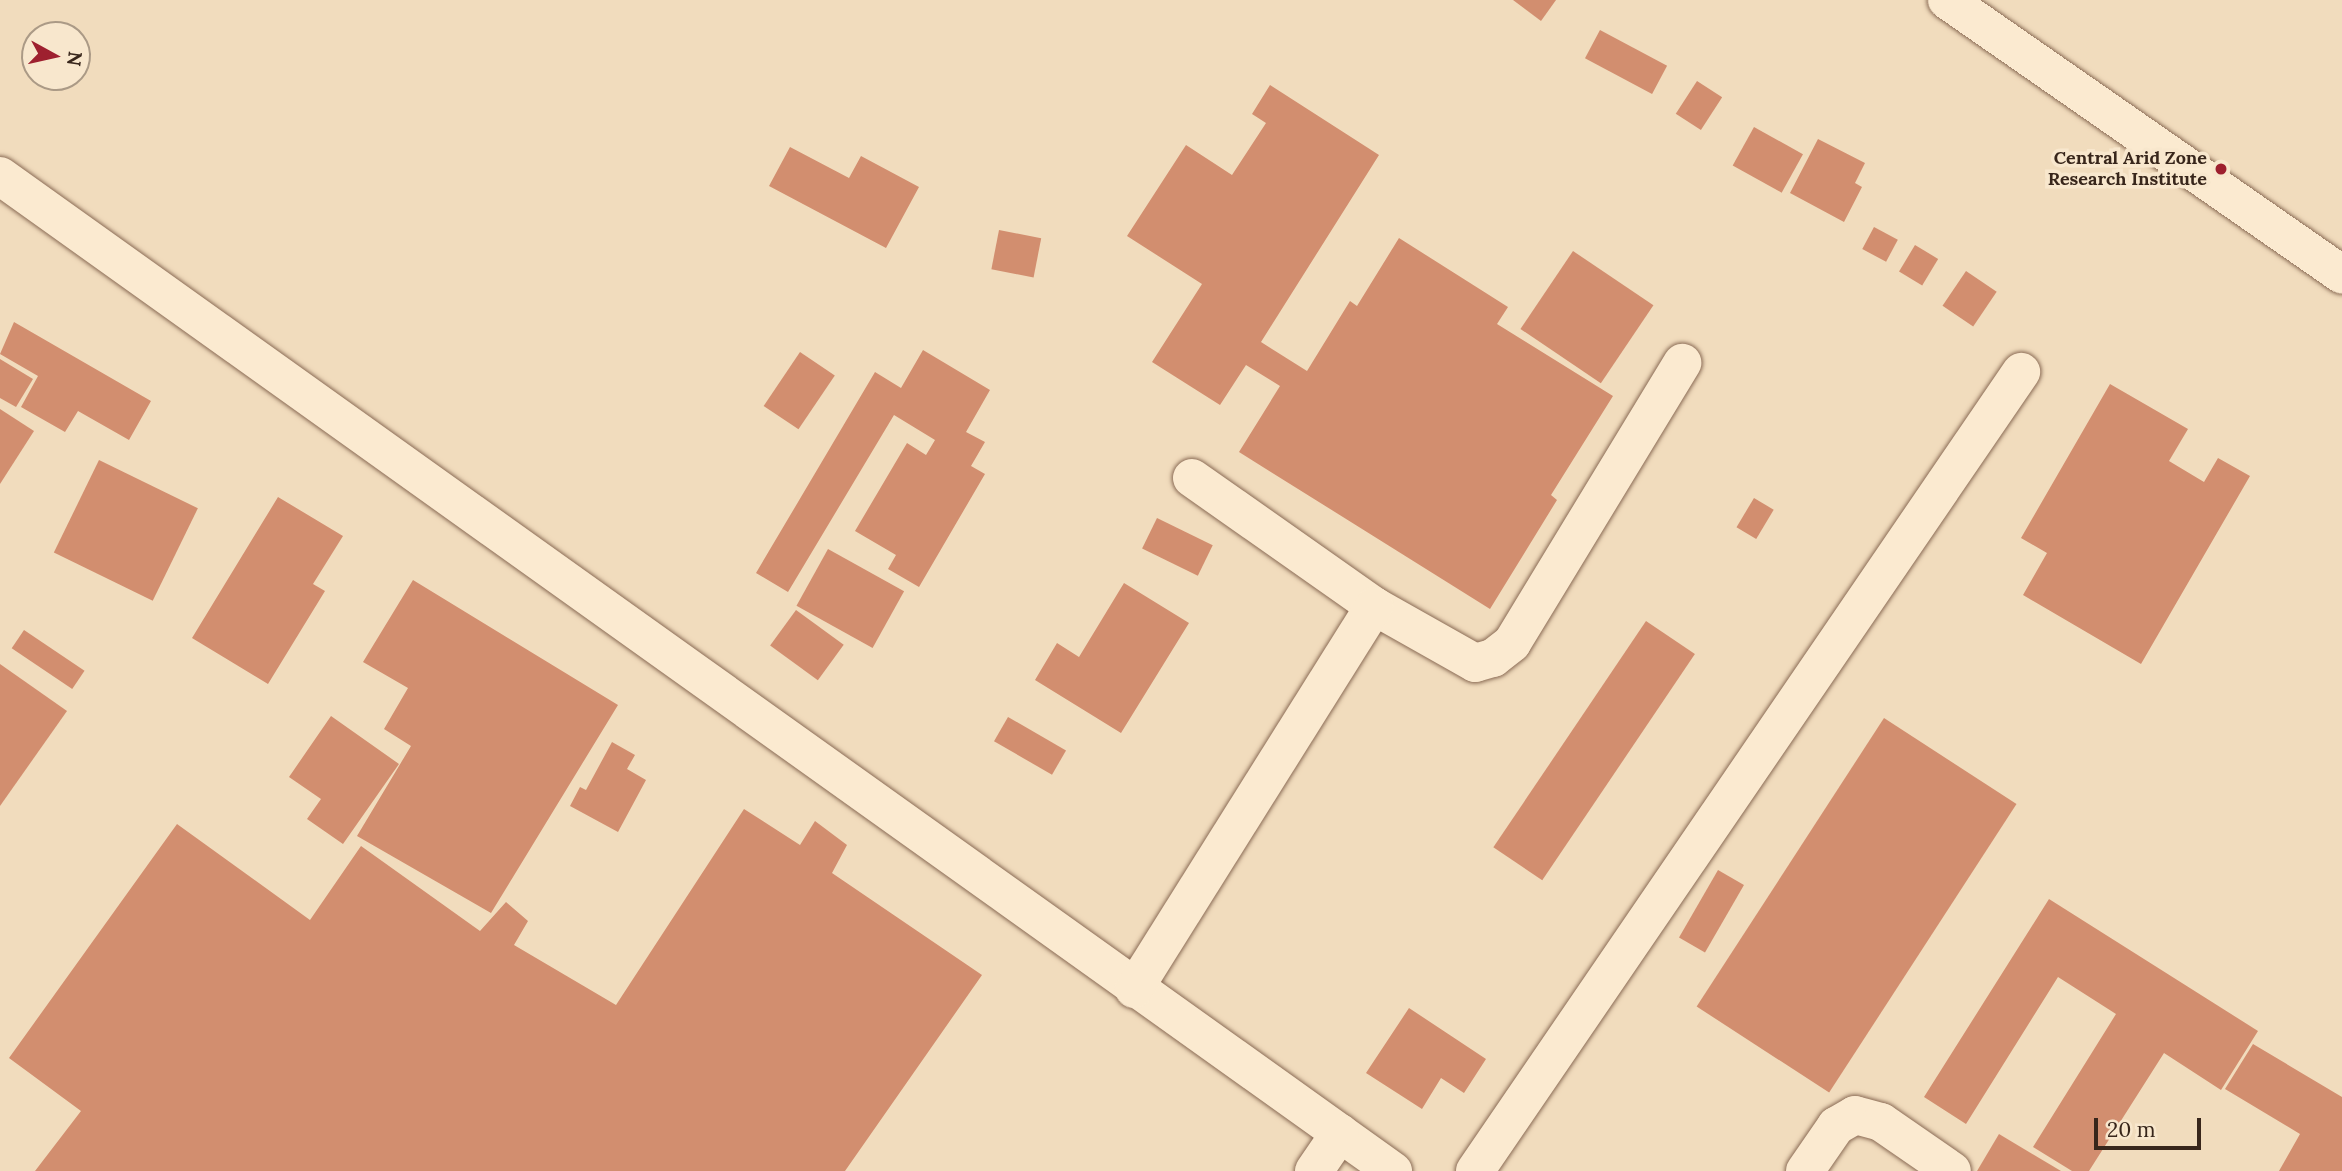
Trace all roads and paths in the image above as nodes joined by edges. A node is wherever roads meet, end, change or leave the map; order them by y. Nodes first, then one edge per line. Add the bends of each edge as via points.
1 (1947, 0) edge
2 (0, 176) edge
3 (2342, 275) edge
4 (1682, 363) dead end
5 (2021, 372) dead end
6 (1192, 478) dead end
7 (1374, 606) junction
8 (1134, 989) junction
9 (1340, 1133) junction
10 (1314, 1171) edge
11 (1394, 1171) edge
12 (1475, 1171) edge
13 (1805, 1171) edge
14 (1952, 1171) edge

1 - 3 street
2 - 8 street
4 - 7 street via 1512,643 1493,658 1475,663 1456,656
5 - 12 street
6 - 7 street
7 - 8 street
8 - 9 street
9 - 10 street
9 - 11 street
13 - 14 street via 1836,1126 1855,1115 1881,1122

